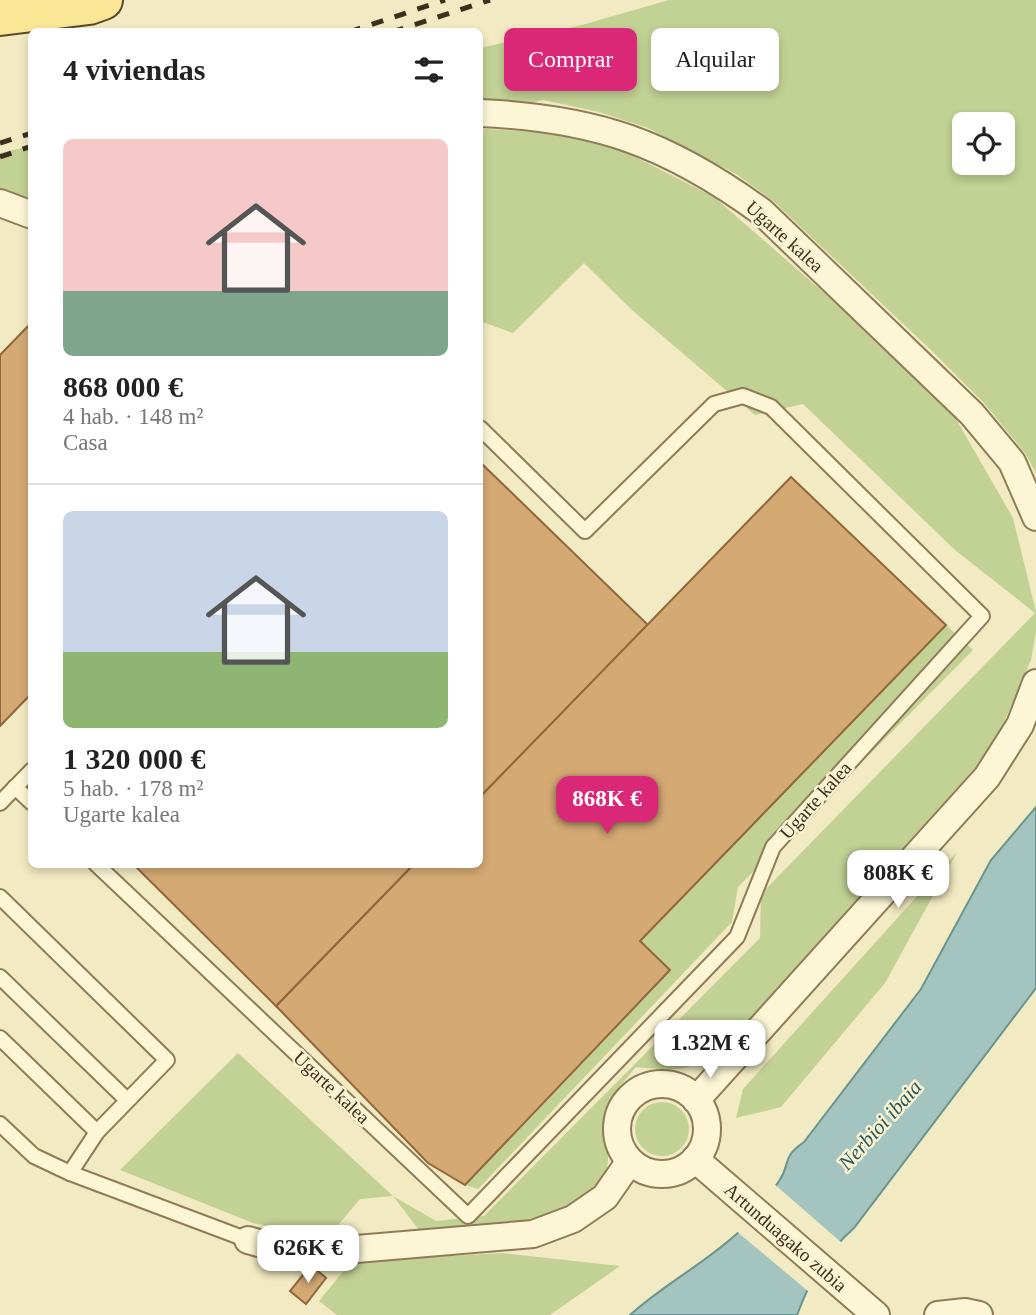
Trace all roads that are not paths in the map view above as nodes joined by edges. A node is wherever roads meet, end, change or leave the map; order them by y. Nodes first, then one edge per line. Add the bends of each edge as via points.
1 (103, 0) edge
2 (0, 16) edge
3 (483, 113) edge
4 (0, 203) edge
5 (28, 214) edge
6 (483, 431) edge
7 (1036, 517) edge
8 (1036, 683) edge
9 (28, 774) edge
10 (15, 788) junction
11 (28, 799) edge
12 (0, 803) edge
13 (100, 868) edge
14 (0, 897) edge
15 (0, 978) edge
16 (0, 1038) edge
17 (127, 1100) junction
18 (696, 1100) junction
19 (0, 1124) edge
20 (97, 1132) junction
21 (695, 1159) junction
22 (630, 1161) junction
23 (70, 1173) junction
24 (248, 1240) joint
25 (876, 1315) edge
26 (938, 1315) edge
27 (979, 1315) edge

1 - 2 main road
3 - 7 street, Ugarte kalea via 541,116 643,143 727,187 762,212 972,414 1012,462
4 - 5 street
6 - 13 lane, Ugarte kalea via 585,531 714,404 743,396 771,407 982,616 773,847 737,937 468,1216
8 - 18 street via 1020,725 987,777
9 - 10 lane
10 - 11 lane
10 - 12 lane
14 - 17 lane via 167,1060
15 - 17 lane
16 - 20 lane
17 - 20 lane
18 - 21 street via 707,1130
18 - 22 street via 680,1087 659,1084 632,1096 620,1113 617,1133
19 - 23 lane via 34,1156
20 - 23 lane
21 - 22 street via 663,1174
21 - 25 street, Artunduagako zubia
22 - 24 street via 605,1197 573,1219 533,1234 321,1252 284,1250
23 - 24 lane
26 - 27 street

